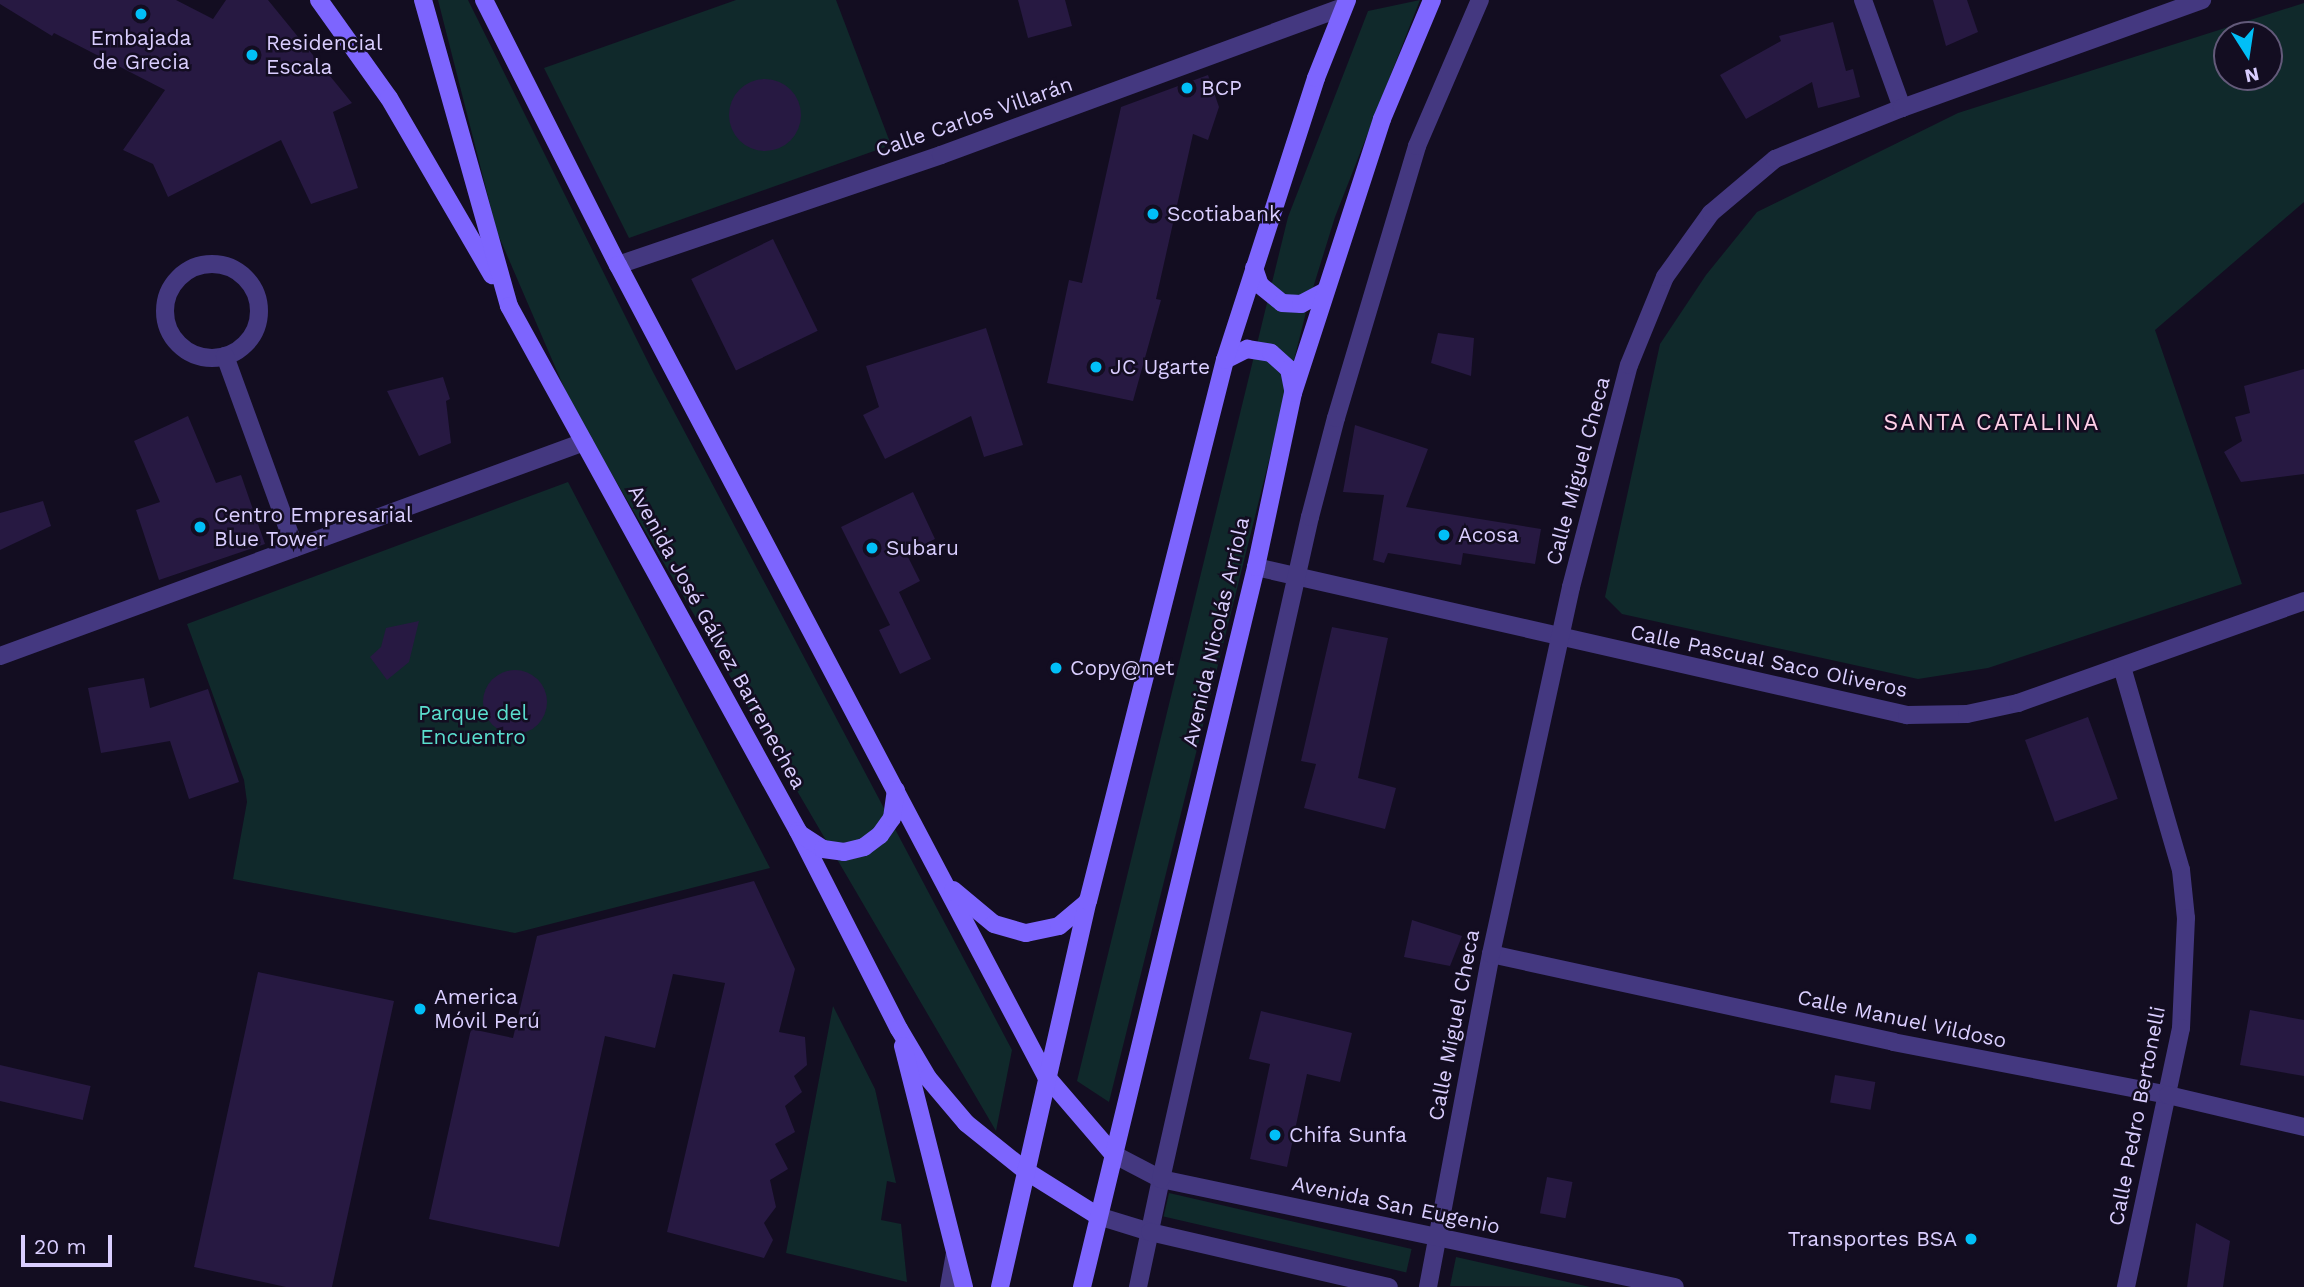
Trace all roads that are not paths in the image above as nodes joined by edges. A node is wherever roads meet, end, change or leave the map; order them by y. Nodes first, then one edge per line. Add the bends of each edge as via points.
1 (318, 0) edge
2 (423, 0) edge
3 (484, 0) edge
4 (1432, 0) edge
5 (1480, 0) edge
6 (1863, 0) edge
7 (2202, 0) edge
8 (1345, 4) edge
9 (1902, 107) junction
10 (618, 265) junction
11 (1254, 268) junction
12 (1325, 291) junction
13 (509, 306) junction
14 (225, 356) junction
15 (1226, 360) junction
16 (1293, 393) junction
17 (584, 442) junction
18 (295, 548) junction
19 (1256, 567) junction
20 (1297, 576) junction
21 (2304, 601) edge
22 (1560, 638) junction
23 (0, 656) edge
24 (2122, 667) junction
25 (896, 790) junction
26 (798, 831) junction
27 (940, 877) junction
28 (1088, 901) junction
29 (1491, 954) junction
30 (898, 1029) junction
31 (1046, 1076) junction
32 (2168, 1095) junction
33 (2304, 1127) edge
34 (1113, 1154) junction
35 (1026, 1171) junction
36 (1161, 1179) junction
37 (1098, 1216) junction
38 (1150, 1232) junction
39 (1436, 1237) junction
40 (955, 1254) junction
41 (949, 1287) edge
42 (964, 1287) edge
43 (1000, 1287) edge
44 (1082, 1287) edge
45 (1138, 1287) edge
46 (1390, 1287) edge
47 (1428, 1287) edge
48 (1675, 1287) edge
49 (2126, 1287) edge

1 - 13 main road via 389,98
2 - 13 main road, Avenida José Gálvez Barrenechea
3 - 10 main road
4 - 12 main road, Avenida Nicolás Arriola via 1382,119
5 - 20 street via 1417,146 1336,418
6 - 9 street
7 - 9 street, Calle Miguel Checa
8 - 10 street, Calle Carlos Villarán via 942,155
8 - 11 main road
9 - 22 street, Calle Miguel Checa via 1775,159 1711,213 1665,277 1629,365
10 - 25 main road
11 - 12 main road via 1260,285 1282,303 1301,304
11 - 15 main road
12 - 16 main road, Avenida Nicolás Arriola
13 - 17 main road, Avenida José Gálvez Barrenechea
14 - 14 street via 247,343 256,330 259,300 243,274 230,266 198,265 173,283 165,306 168,329 189,353 205,358
14 - 18 street
15 - 16 main road via 1247,349 1271,353 1289,369
15 - 28 main road
16 - 19 main road, Avenida Nicolás Arriola
17 - 18 street
17 - 26 main road, Avenida José Gálvez Barrenechea
18 - 23 street
19 - 20 street, Calle Pascual Saco Oliveros
19 - 34 main road, Avenida Nicolás Arriola
20 - 22 street, Calle Pascual Saco Oliveros
20 - 36 street
21 - 24 street, Calle Pascual Saco Oliveros
22 - 24 street, Calle Pascual Saco Oliveros via 1907,715 1992,709
22 - 29 street, Calle Miguel Checa
24 - 32 street, Calle Pedro Bertonelli via 2181,870 2185,906 2181,1028
25 - 26 main road via 892,818 864,847 844,852 823,849
25 - 27 main road
26 - 30 main road, Avenida José Gálvez Barrenechea
27 - 28 main road via 985,918 1015,932 1035,933 1059,926
27 - 31 main road
28 - 31 main road
29 - 32 street, Calle Manuel Vildoso via 1893,1042
29 - 39 street, Calle Miguel Checa
30 - 35 main road, Avenida José Gálvez Barrenechea via 945,1101
30 - 40 main road
31 - 34 main road
31 - 35 main road
32 - 33 street, Calle Manuel Vildoso
32 - 49 street, Calle Pedro Bertonelli
34 - 36 street, Avenida San Eugenio
34 - 37 main road, Avenida Nicolás Arriola
35 - 37 main road, Avenida José Gálvez Barrenechea
35 - 43 main road
36 - 38 street
36 - 39 street, Avenida San Eugenio
37 - 38 street
37 - 44 main road, Avenida Nicolás Arriola
38 - 45 street
38 - 46 street
39 - 47 street, Calle Miguel Checa
39 - 48 street, Avenida San Eugenio
40 - 41 street
40 - 42 main road

